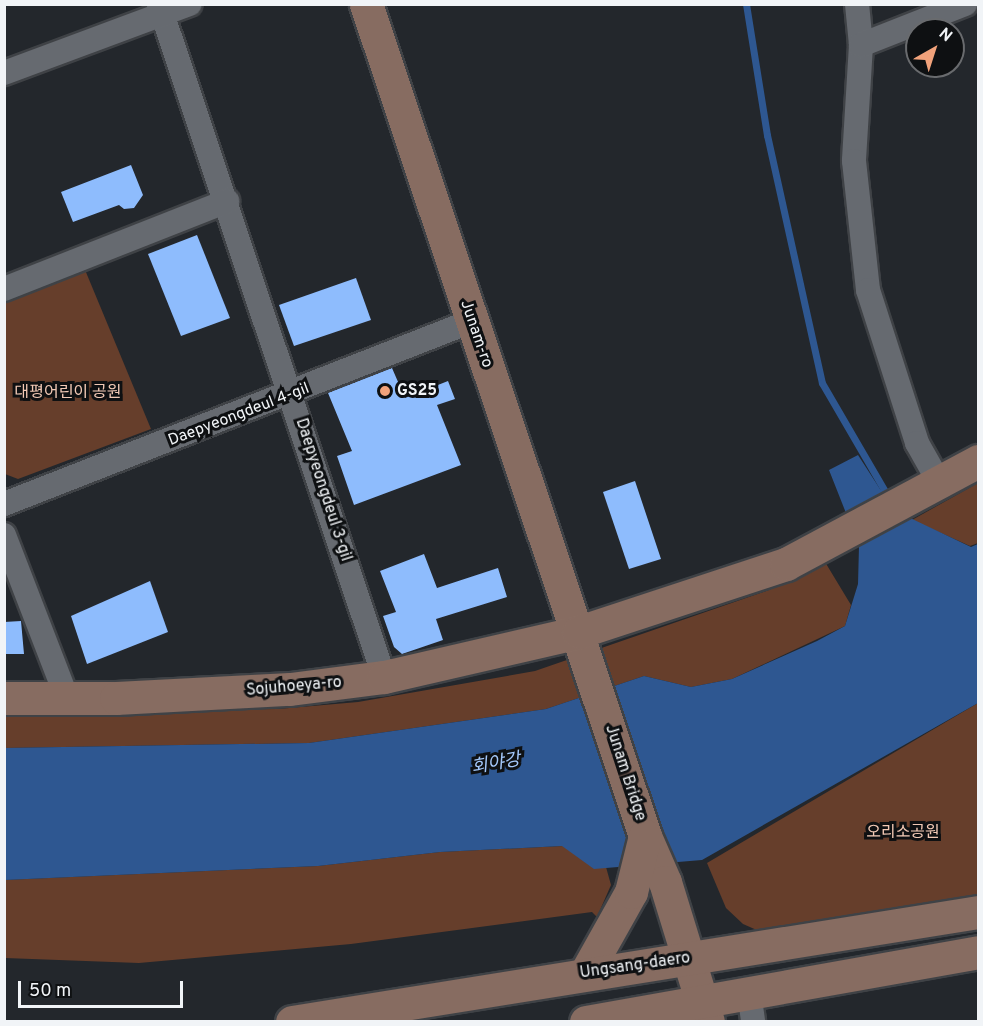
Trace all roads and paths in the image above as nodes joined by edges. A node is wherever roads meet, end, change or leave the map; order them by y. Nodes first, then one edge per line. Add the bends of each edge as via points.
1 (190, 4) edge
2 (366, 4) edge
3 (857, 4) edge
4 (965, 4) edge
5 (160, 10) edge
6 (861, 45) junction
7 (4, 73) edge
8 (227, 201) junction
9 (4, 289) edge
10 (472, 321) junction
11 (292, 394) junction
12 (978, 460) edge
13 (935, 486) junction
14 (4, 504) edge
15 (4, 535) edge
16 (584, 647) junction
17 (384, 677) junction
18 (4, 698) edge
19 (67, 698) junction
20 (645, 836) junction
21 (978, 912) edge
22 (978, 952) edge
23 (690, 959) junction
24 (585, 974) junction
25 (751, 1007) edge
26 (706, 1011) edge
27 (292, 1022) edge
28 (585, 1022) edge

1 - 5 street
2 - 10 main road, Junam-ro
3 - 6 street
4 - 6 street
5 - 7 street
5 - 8 street, Daepyeongdeul 3-gil
6 - 13 street via 854,161 868,290 917,443
8 - 9 street
8 - 11 street, Daepyeongdeul 3-gil
10 - 11 street, Daepyeongdeul 4-gil
10 - 16 main road, Junam-ro
11 - 14 street, Daepyeongdeul 4-gil
11 - 17 street, Daepyeongdeul 3-gil
12 - 13 main road, Sojuhoeya-ro
13 - 16 main road, Sojuhoeya-ro via 756,576
15 - 19 street
16 - 17 main road, Sojuhoeya-ro
16 - 20 main road, Junam Bridge
17 - 19 main road, Sojuhoeya-ro via 290,689
18 - 19 main road, Sojuhoeya-ro
20 - 23 main road, Junam Bridge
20 - 24 main road via 631,892
21 - 23 main road, Ungsang-daero
22 - 25 main road
23 - 24 main road, Ungsang-daero
23 - 26 main road, Junam Bridge
24 - 27 main road, Ungsang-daero
25 - 26 main road
26 - 28 main road

